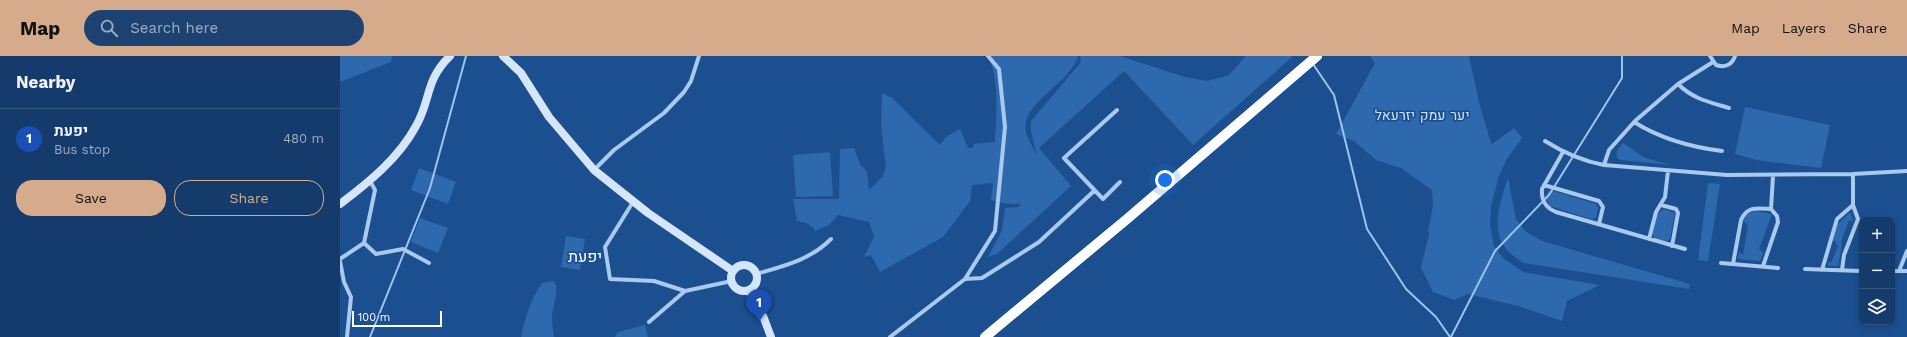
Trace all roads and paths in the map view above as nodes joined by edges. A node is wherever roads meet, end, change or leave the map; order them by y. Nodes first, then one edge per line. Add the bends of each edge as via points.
1 (450, 56) edge
2 (503, 56) edge
3 (699, 56) edge
4 (988, 56) edge
5 (1317, 56) edge
6 (1710, 56) edge
7 (1735, 56) edge
8 (1713, 62) junction
9 (1678, 84) junction
10 (1729, 108) dead end
11 (1117, 110) dead end
12 (1634, 122) junction
13 (1545, 141) dead end
14 (1722, 150) dead end
15 (1563, 152) junction
16 (1604, 165) junction
17 (594, 170) junction
18 (1668, 171) junction
19 (1907, 171) edge
20 (1853, 174) junction
21 (1773, 176) junction
22 (370, 180) junction
23 (1120, 182) dead end
24 (1544, 185) junction
25 (1094, 191) junction
26 (633, 202) junction
27 (340, 204) edge
28 (1661, 205) junction
29 (1853, 205) junction
30 (1771, 209) junction
31 (1599, 224) junction
32 (831, 239) dead end
33 (1649, 239) junction
34 (364, 243) junction
35 (1672, 246) junction
36 (1685, 249) dead end
37 (1907, 251) edge
38 (340, 260) edge
39 (429, 263) dead end
40 (1721, 263) dead end
41 (1734, 264) junction
42 (1763, 266) junction
43 (1778, 268) dead end
44 (1806, 269) dead end
45 (1822, 270) junction
46 (1842, 270) junction
47 (733, 271) junction
48 (1859, 271) edge
49 (1899, 271) junction
50 (1907, 271) edge
51 (1895, 272) edge
52 (756, 274) junction
53 (965, 279) junction
54 (732, 281) junction
55 (749, 290) junction
56 (685, 291) junction
57 (649, 322) dead end
58 (347, 337) edge
59 (770, 337) edge
60 (890, 337) edge
61 (985, 337) edge

1 - 22 street via 441,64 430,83 416,126 399,150
2 - 17 street via 521,73 549,117
3 - 17 street via 691,81 684,92 664,113 614,150
4 - 53 street via 998,69 1005,127 995,231
5 - 61 highway
6 - 8 street
7 - 8 street via 1727,66
8 - 9 street
9 - 10 street via 1700,100
9 - 12 street
11 - 25 street via 1064,158
12 - 14 street via 1663,137 1684,144
12 - 16 street via 1609,150
13 - 15 street
15 - 16 street
15 - 24 street
16 - 18 street
17 - 26 street
18 - 21 street
18 - 28 street via 1666,197
19 - 20 street
20 - 21 street
20 - 29 street
21 - 30 street
22 - 27 street
22 - 34 street via 375,190
23 - 25 street via 1102,199
24 - 31 street via 1542,195 1548,208
24 - 31 street via 1599,201 1603,207
25 - 53 street via 1039,242 982,278
26 - 47 street
26 - 56 street via 605,246 610,279 654,282
28 - 33 street via 1656,212
28 - 35 street via 1676,209 1678,213
29 - 45 street via 1837,219
29 - 46 street via 1858,219 1857,225 1844,256
30 - 41 street via 1753,208 1743,214
30 - 42 street via 1778,222
31 - 33 street
32 - 52 street via 820,249 797,262
33 - 35 street
34 - 38 street
34 - 39 street via 376,254 403,248
35 - 36 street
37 - 49 street
38 - 58 street via 344,282 352,296
40 - 41 street
41 - 42 street
42 - 43 street
44 - 45 street
45 - 46 street
46 - 48 street
47 - 52 street via 740,266 748,266
47 - 54 street
49 - 50 street
49 - 51 street
52 - 55 street via 755,285
53 - 60 street
54 - 55 street via 736,288
54 - 56 street
55 - 59 street via 763,316
56 - 57 street

